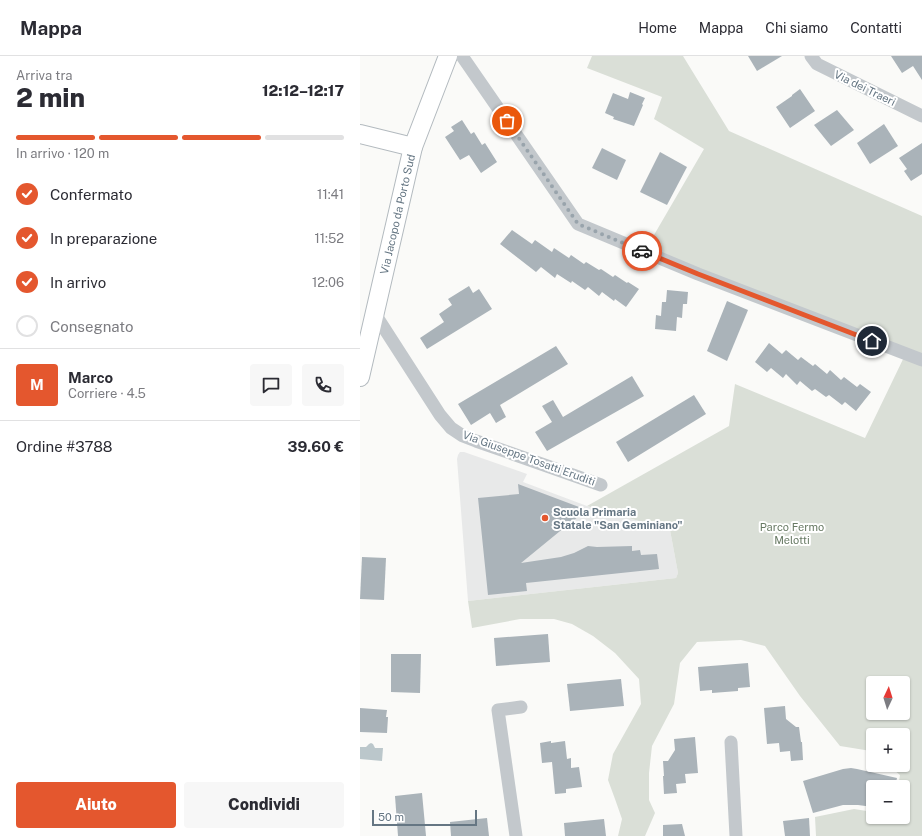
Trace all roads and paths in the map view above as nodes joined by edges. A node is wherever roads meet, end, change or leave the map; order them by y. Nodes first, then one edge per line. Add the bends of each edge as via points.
1 (448, 56) edge
2 (462, 56) edge
3 (811, 56) edge
4 (922, 116) edge
5 (360, 134) edge
6 (413, 147) junction
7 (375, 314) junction
8 (922, 360) edge
9 (360, 377) edge
10 (601, 485) dead end
11 (521, 707) dead end
12 (731, 742) dead end
13 (516, 836) edge
14 (736, 836) edge

1 - 6 street, Via Jacopo da Porto Sud
2 - 8 street via 578,224 698,274
3 - 4 street, Via dei Traeri via 817,64
5 - 6 street
6 - 7 street, Via Jacopo da Porto Sud
7 - 9 street, Via Jacopo da Porto Sud
7 - 10 street, Via Giuseppe Tosatti Eruditi via 451,428 476,441
11 - 13 street via 498,710
12 - 14 street

